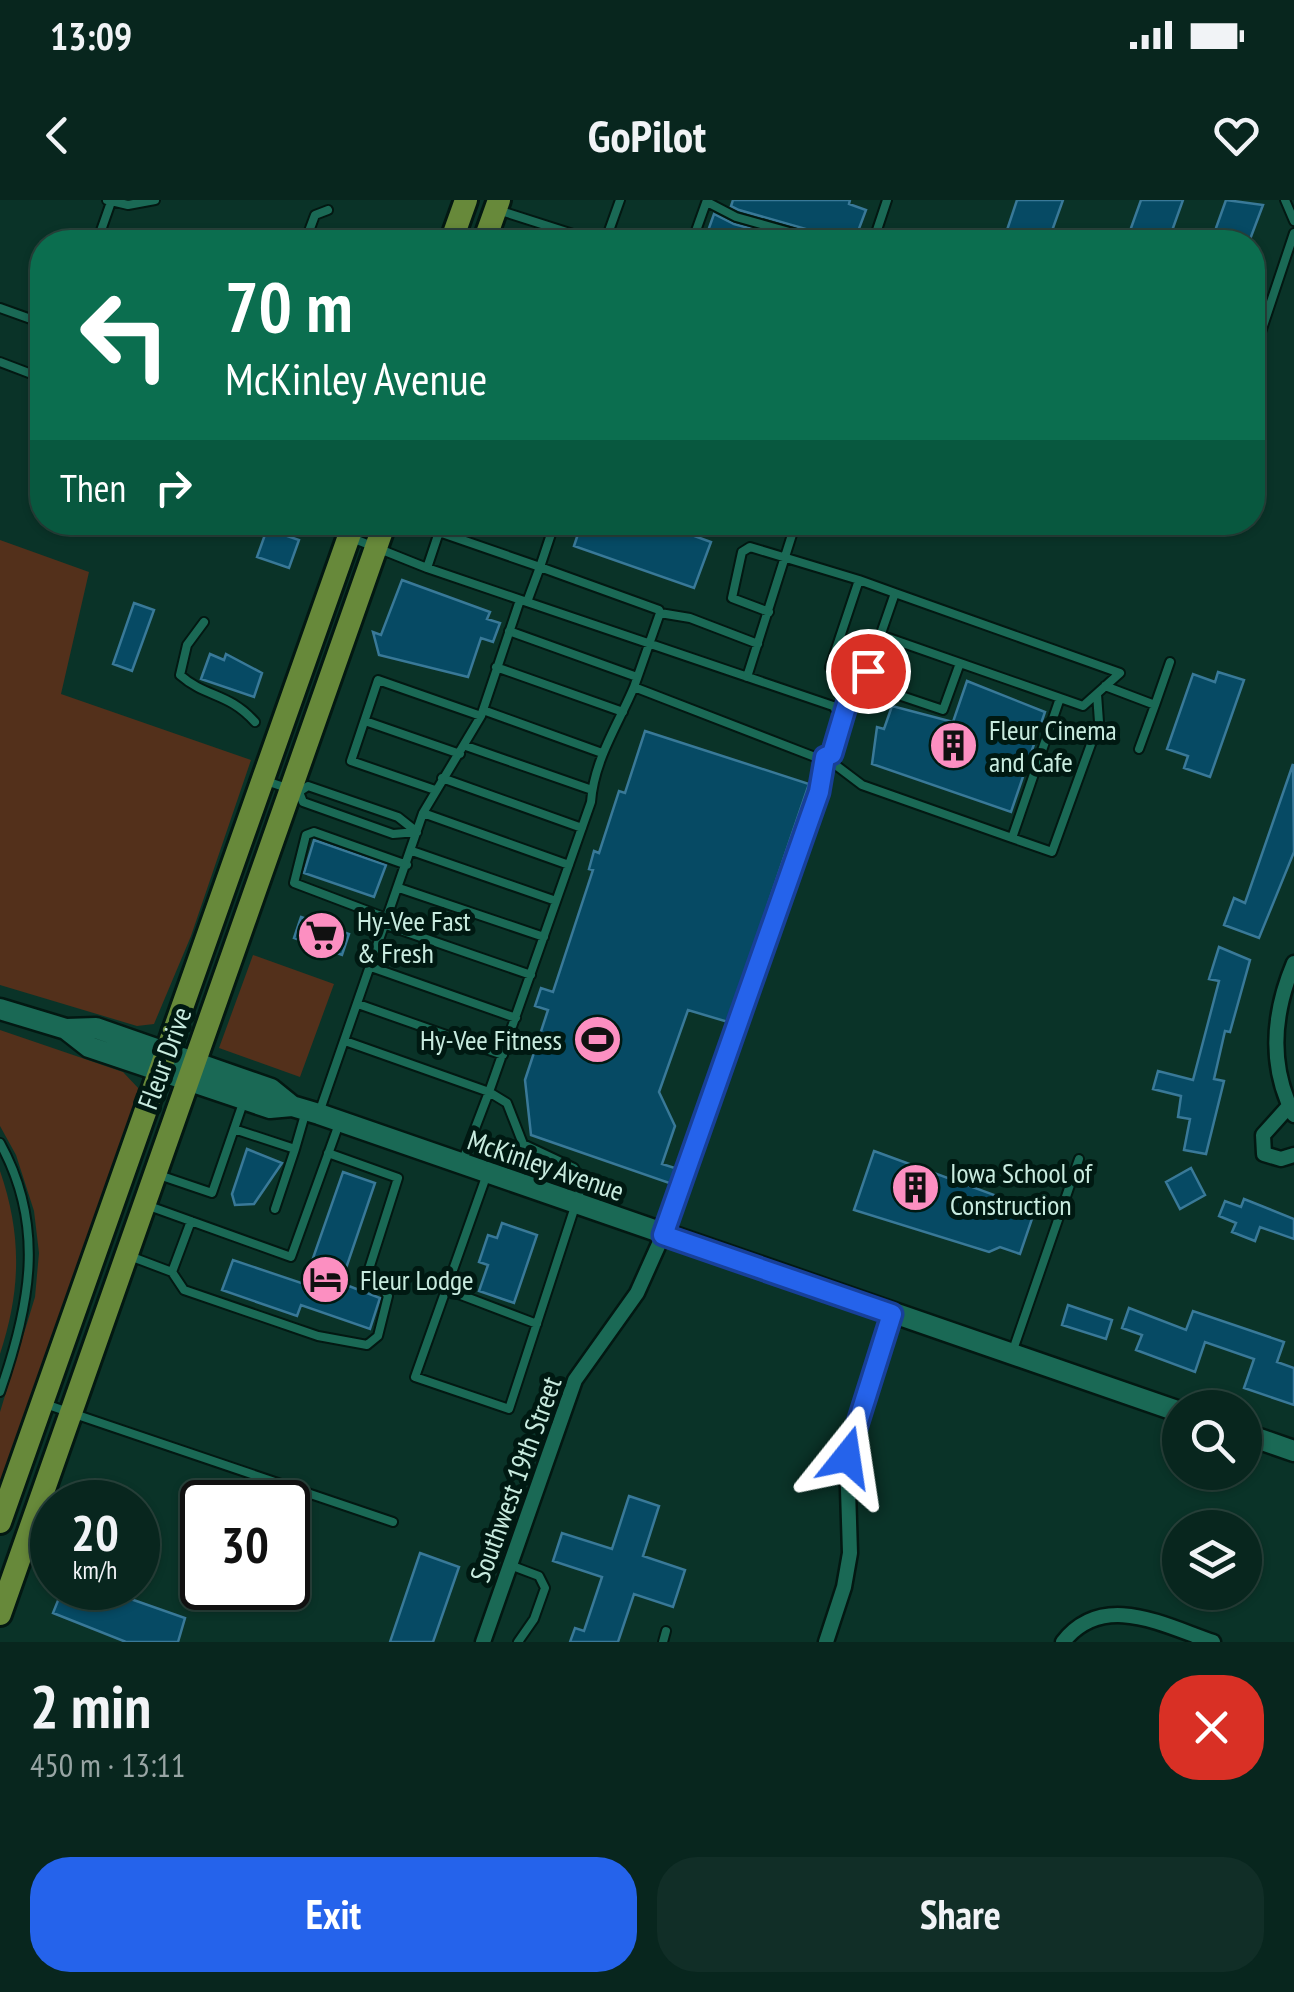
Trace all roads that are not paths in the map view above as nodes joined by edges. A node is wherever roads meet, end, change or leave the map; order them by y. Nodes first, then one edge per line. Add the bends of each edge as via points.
1 (156, 200) edge
2 (468, 200) edge
3 (620, 200) edge
4 (887, 200) edge
5 (1285, 200) edge
6 (109, 201) edge
7 (707, 201) edge
8 (498, 205) edge
9 (328, 210) dead end
10 (1294, 221) edge
11 (101, 230) edge
12 (309, 230) edge
13 (455, 230) edge
14 (489, 230) edge
15 (553, 230) edge
16 (607, 230) edge
17 (696, 230) edge
18 (782, 230) edge
19 (876, 230) edge
20 (1294, 233) edge
21 (0, 308) edge
22 (30, 318) edge
23 (1265, 320) edge
24 (0, 362) edge
25 (30, 373) edge
26 (350, 535) edge
27 (359, 535) edge
28 (380, 535) edge
29 (438, 535) edge
30 (448, 535) edge
31 (551, 535) edge
32 (793, 535) edge
33 (376, 547) junction
34 (788, 556) junction
35 (540, 567) junction
36 (428, 568) junction
37 (860, 580) junction
38 (895, 593) junction
39 (524, 601) junction
40 (769, 612) junction
41 (660, 613) junction
42 (204, 622) dead end
43 (509, 631) junction
44 (880, 636) junction
45 (648, 644) junction
46 (758, 644) junction
47 (1170, 662) dead end
48 (960, 663) junction
49 (496, 667) junction
50 (637, 676) junction
51 (746, 677) junction
52 (854, 680) junction
53 (1105, 686) junction
54 (634, 687) junction
55 (1096, 694) junction
56 (1060, 698) junction
57 (1155, 705) junction
58 (623, 712) junction
59 (482, 713) junction
60 (842, 713) junction
61 (364, 720) junction
62 (255, 722) dead end
63 (1140, 749) dead end
64 (463, 750) junction
65 (602, 753) junction
66 (825, 757) junction
67 (442, 778) junction
68 (266, 781) junction
69 (435, 790) junction
70 (592, 790) junction
71 (295, 791) junction
72 (423, 813) junction
73 (582, 828) junction
74 (416, 832) junction
75 (1012, 838) junction
76 (412, 851) junction
77 (407, 865) junction
78 (569, 865) junction
79 (399, 888) junction
80 (556, 902) junction
81 (387, 922) junction
82 (544, 937) junction
83 (1294, 962) edge
84 (371, 967) junction
85 (531, 975) junction
86 (358, 1004) junction
87 (0, 1009) edge
88 (516, 1018) junction
89 (345, 1041) junction
90 (503, 1054) junction
91 (163, 1061) junction
92 (191, 1071) junction
93 (489, 1092) junction
94 (244, 1099) junction
95 (306, 1110) junction
96 (1292, 1111) edge
97 (340, 1121) junction
98 (234, 1129) junction
99 (0, 1143) edge
100 (294, 1150) junction
101 (328, 1153) junction
102 (1294, 1156) edge
103 (1078, 1159) dead end
104 (462, 1164) junction
105 (487, 1173) junction
106 (155, 1174) junction
107 (144, 1204) junction
108 (576, 1204) junction
109 (275, 1209) dead end
110 (191, 1221) junction
111 (663, 1235) junction
112 (126, 1255) junction
113 (172, 1272) junction
114 (445, 1289) junction
115 (892, 1314) junction
116 (537, 1324) junction
117 (1012, 1355) junction
118 (0, 1392) edge
119 (41, 1402) junction
120 (1162, 1406) edge
121 (70, 1412) junction
122 (1262, 1440) edge
123 (1294, 1451) edge
124 (0, 1522) edge
125 (393, 1522) dead end
126 (509, 1564) junction
127 (0, 1614) edge
128 (666, 1632) dead end
129 (482, 1642) edge
130 (518, 1642) edge
131 (663, 1642) edge
132 (826, 1642) edge
133 (1063, 1642) edge
134 (1212, 1642) edge

1 - 6 lane via 128,206
2 - 8 street
2 - 13 main road
3 - 16 lane
4 - 19 lane
5 - 10 lane
6 - 11 lane
7 - 17 lane
7 - 18 lane
8 - 14 main road
8 - 15 lane
9 - 12 lane via 315,215
20 - 23 lane
21 - 22 lane
24 - 25 lane
26 - 68 main road, Fleur Drive
27 - 33 lane
28 - 33 main road, Fleur Drive
29 - 36 lane
30 - 35 lane
31 - 35 lane
32 - 34 lane
33 - 36 lane
33 - 71 main road, Fleur Drive
34 - 37 lane
34 - 40 lane
34 - 40 lane via 750,547 742,552 732,598
35 - 39 lane
35 - 41 lane
36 - 39 lane
37 - 38 lane
37 - 52 lane via 830,666
38 - 44 lane
38 - 53 lane via 1120,673
39 - 43 lane
39 - 45 lane
40 - 46 lane
41 - 45 lane
41 - 46 lane
42 - 62 lane via 180,674 238,703
43 - 49 lane
43 - 50 lane
44 - 48 lane
44 - 52 lane via 868,671
45 - 50 lane
45 - 51 lane
46 - 51 lane
47 - 57 lane
48 - 52 lane via 943,710
48 - 56 lane
49 - 58 lane
49 - 59 lane
50 - 54 lane
51 - 60 lane
52 - 60 lane
53 - 55 lane
53 - 57 lane
54 - 58 lane
54 - 66 lane
55 - 56 lane via 1084,706
55 - 75 lane via 1098,722 1052,852
56 - 75 lane
57 - 63 lane
58 - 65 lane
59 - 61 lane via 378,680
59 - 64 lane
59 - 65 lane
60 - 66 lane via 832,754
61 - 64 lane
61 - 69 lane via 351,762
64 - 67 lane
64 - 70 lane
65 - 70 lane
66 - 75 lane via 862,785
66 - 111 lane via 819,792
67 - 69 lane
67 - 73 lane
68 - 71 lane
68 - 91 main road, Fleur Drive
69 - 72 lane
70 - 73 lane
71 - 74 lane via 303,802 394,834
71 - 74 lane via 308,786 326,792 398,817
71 - 92 main road, Fleur Drive
72 - 74 lane
72 - 78 lane
73 - 78 lane
74 - 76 lane
76 - 77 lane
76 - 80 lane
77 - 79 lane
77 - 81 lane via 314,832 306,835 294,883
78 - 80 lane
79 - 81 lane
79 - 82 lane
80 - 82 lane
81 - 84 lane
81 - 85 lane
82 - 85 lane
83 - 96 street via 1275,1042
84 - 86 lane
84 - 88 lane
85 - 88 lane
86 - 89 lane
86 - 90 lane
87 - 91 main road, McKinley Avenue via 66,1029 96,1028
88 - 90 lane
89 - 93 lane
89 - 95 lane
90 - 93 lane
91 - 92 main road, McKinley Avenue
91 - 119 main road, Fleur Drive
92 - 94 main road, McKinley Avenue
92 - 95 main road, McKinley Avenue via 271,1088
92 - 106 main road, Fleur Drive
93 - 104 lane
93 - 108 lane via 507,1103 522,1144 581,1174
94 - 95 main road, McKinley Avenue
94 - 98 lane
95 - 97 main road, McKinley Avenue
95 - 100 lane
96 - 102 street via 1263,1136 1264,1154
97 - 101 lane
97 - 104 main road, McKinley Avenue
98 - 100 lane
98 - 106 lane via 212,1193
99 - 118 lane via 23,1200 31,1256 26,1312
100 - 109 lane
101 - 110 lane via 291,1257
101 - 113 lane via 398,1178 368,1269 388,1296 378,1336 367,1345 318,1336 184,1290
103 - 117 lane
104 - 105 main road, McKinley Avenue
105 - 108 main road, McKinley Avenue
105 - 114 lane
106 - 107 main road, Fleur Drive
107 - 110 lane
107 - 112 main road, Fleur Drive
108 - 111 main road, McKinley Avenue
108 - 116 lane
110 - 113 lane
111 - 115 main road, McKinley Avenue
111 - 126 street, Southwest 19th Street via 637,1293 575,1380
112 - 113 lane
112 - 121 main road, Fleur Drive
114 - 116 lane
114 - 116 lane via 415,1377 509,1410
115 - 117 main road, McKinley Avenue
115 - 132 street via 847,1457 850,1553
117 - 120 main road, McKinley Avenue
119 - 121 lane
119 - 124 main road, Fleur Drive
121 - 125 lane
121 - 127 main road, Fleur Drive
122 - 123 main road
126 - 129 street, Southwest 19th Street
126 - 130 lane via 539,1576 545,1588
128 - 131 lane
133 - 134 street via 1082,1624 1116,1613

